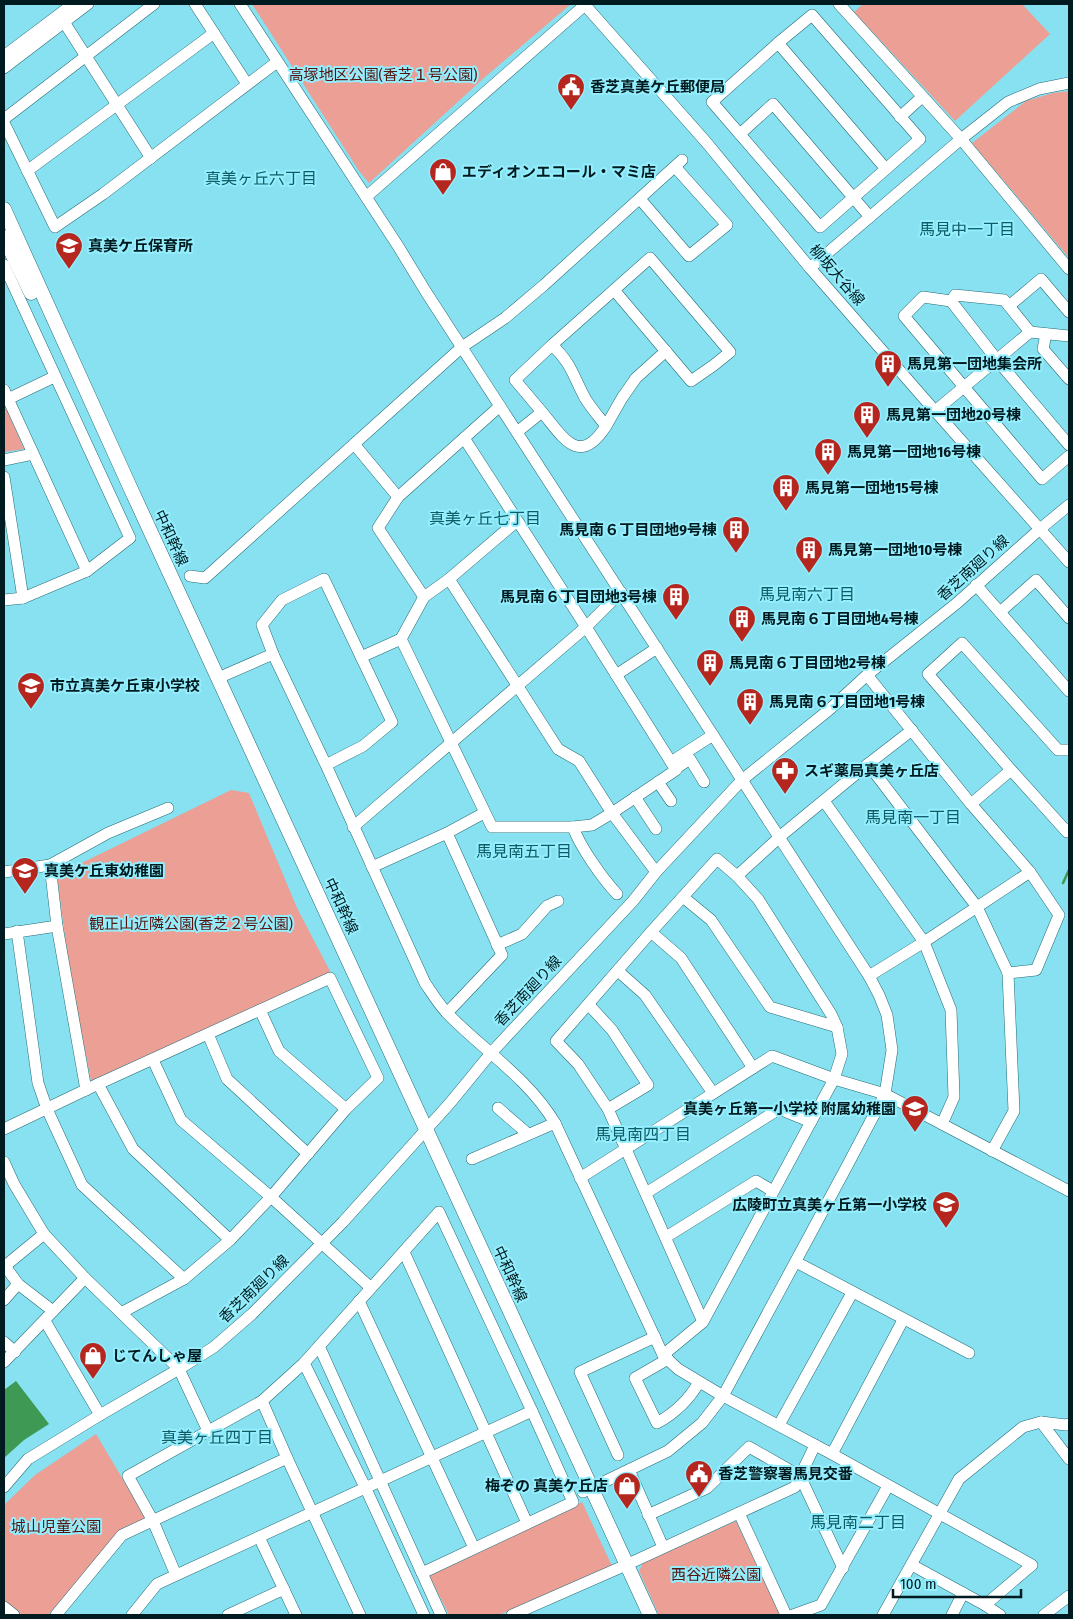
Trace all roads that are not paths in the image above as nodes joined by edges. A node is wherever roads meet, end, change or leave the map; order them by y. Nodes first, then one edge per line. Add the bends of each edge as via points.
1 (73, 4) edge
2 (88, 4) edge
3 (154, 4) edge
4 (195, 4) edge
5 (240, 4) edge
6 (585, 4) edge
7 (839, 4) edge
8 (64, 22) junction
9 (214, 33) junction
10 (778, 43) junction
11 (4, 56) edge
12 (85, 56) junction
13 (277, 62) junction
14 (4, 68) edge
15 (1069, 83) edge
16 (247, 84) junction
17 (922, 97) junction
18 (117, 105) junction
19 (900, 117) junction
20 (4, 121) edge
21 (740, 134) junction
22 (961, 139) junction
23 (151, 158) junction
24 (886, 169) junction
25 (26, 171) junction
26 (366, 197) junction
27 (854, 197) junction
28 (640, 199) junction
29 (4, 209) edge
30 (870, 218) junction
31 (4, 237) edge
32 (4, 265) edge
33 (810, 268) junction
34 (1069, 269) edge
35 (614, 290) junction
36 (951, 302) junction
37 (1009, 306) junction
38 (1069, 312) edge
39 (1030, 332) junction
40 (1046, 334) junction
41 (1069, 336) edge
42 (552, 345) junction
43 (462, 347) junction
44 (666, 351) junction
45 (997, 360) junction
46 (54, 377) junction
47 (1069, 379) edge
48 (964, 388) junction
49 (6, 395) edge
50 (500, 406) junction
51 (935, 411) junction
52 (542, 412) junction
53 (606, 426) junction
54 (517, 432) junction
55 (464, 438) junction
56 (354, 444) junction
57 (1069, 445) edge
58 (33, 454) junction
59 (1069, 456) edge
60 (4, 460) edge
61 (4, 477) edge
62 (398, 497) junction
63 (1069, 505) edge
64 (517, 521) junction
65 (1040, 529) junction
66 (1069, 562) edge
67 (87, 571) junction
68 (190, 576) dead end
69 (449, 579) junction
70 (976, 585) junction
71 (621, 592) junction
72 (424, 597) junction
73 (24, 598) junction
74 (4, 600) edge
75 (1000, 612) junction
76 (1069, 618) edge
77 (586, 627) junction
78 (401, 639) junction
79 (657, 648) junction
80 (273, 654) junction
81 (360, 657) junction
82 (616, 675) junction
83 (867, 675) junction
84 (218, 678) junction
85 (516, 686) junction
86 (1069, 692) edge
87 (912, 730) junction
88 (713, 735) junction
89 (450, 742) junction
90 (1069, 750) edge
91 (326, 764) junction
92 (868, 764) junction
93 (673, 765) junction
94 (1010, 770) junction
95 (742, 780) junction
96 (658, 782) junction
97 (704, 782) dead end
98 (635, 798) junction
99 (824, 800) junction
100 (670, 801) dead end
101 (971, 804) junction
102 (168, 808) dead end
103 (484, 813) junction
104 (612, 813) junction
105 (353, 827) junction
106 (573, 828) junction
107 (656, 829) dead end
108 (1069, 830) edge
109 (447, 833) junction
110 (780, 839) junction
111 (50, 865) junction
112 (372, 867) junction
113 (4, 872) edge
114 (656, 872) junction
115 (1030, 872) junction
116 (737, 876) junction
117 (617, 894) dead end
118 (683, 897) junction
119 (558, 901) dead end
120 (977, 907) junction
121 (57, 926) junction
122 (17, 931) junction
123 (651, 932) junction
124 (4, 934) edge
125 (924, 942) junction
126 (497, 945) junction
127 (618, 970) junction
128 (1008, 973) junction
129 (869, 976) junction
130 (589, 1005) junction
131 (260, 1010) junction
132 (447, 1013) junction
133 (837, 1027) junction
134 (208, 1034) junction
135 (491, 1053) junction
136 (153, 1060) junction
137 (753, 1068) junction
138 (834, 1078) junction
139 (98, 1084) junction
140 (86, 1090) junction
141 (713, 1093) junction
142 (885, 1094) junction
143 (498, 1108) dead end
144 (47, 1109) junction
145 (346, 1109) junction
146 (608, 1109) junction
147 (811, 1122) junction
148 (555, 1123) junction
149 (942, 1124) junction
150 (4, 1129) edge
151 (423, 1132) junction
152 (528, 1134) junction
153 (626, 1148) junction
154 (992, 1151) junction
155 (308, 1154) junction
156 (472, 1159) dead end
157 (4, 1162) edge
158 (580, 1178) junction
159 (773, 1191) junction
160 (1069, 1191) edge
161 (646, 1192) junction
162 (271, 1197) junction
163 (44, 1234) junction
164 (666, 1237) junction
165 (230, 1240) junction
166 (322, 1243) junction
167 (404, 1252) junction
168 (796, 1262) junction
169 (4, 1265) edge
170 (85, 1278) junction
171 (184, 1279) junction
172 (18, 1284) junction
173 (371, 1288) junction
174 (852, 1293) junction
175 (4, 1300) edge
176 (359, 1301) junction
177 (53, 1311) junction
178 (121, 1314) junction
179 (903, 1320) junction
180 (45, 1321) junction
181 (703, 1322) junction
182 (655, 1337) junction
183 (4, 1342) edge
184 (319, 1346) junction
185 (15, 1352) junction
186 (969, 1353) dead end
187 (665, 1357) junction
188 (4, 1362) edge
189 (304, 1364) junction
190 (180, 1369) junction
191 (699, 1382) junction
192 (723, 1396) junction
193 (262, 1402) junction
194 (532, 1411) junction
195 (100, 1415) junction
196 (1041, 1422) junction
197 (1069, 1424) edge
198 (779, 1425) junction
199 (208, 1431) junction
200 (486, 1433) junction
201 (815, 1445) junction
202 (832, 1454) junction
203 (618, 1455) dead end
204 (432, 1457) junction
205 (287, 1458) junction
206 (1069, 1459) edge
207 (629, 1470) junction
208 (800, 1476) junction
209 (380, 1481) junction
210 (888, 1486) junction
211 (4, 1487) edge
212 (366, 1489) junction
213 (587, 1490) junction
214 (312, 1512) junction
215 (739, 1513) junction
216 (939, 1514) junction
217 (648, 1515) junction
218 (153, 1521) junction
219 (527, 1523) junction
220 (259, 1537) junction
221 (663, 1547) junction
222 (474, 1548) junction
223 (912, 1565) junction
224 (622, 1567) junction
225 (843, 1568) junction
226 (422, 1573) junction
227 (176, 1575) junction
228 (284, 1589) junction
229 (963, 1593) junction
230 (1069, 1596) edge
231 (985, 1605) junction
232 (4, 1607) edge
233 (14, 1615) edge
234 (56, 1615) edge
235 (132, 1615) edge
236 (228, 1615) edge
237 (296, 1615) edge
238 (360, 1615) edge
239 (424, 1615) edge
240 (441, 1615) edge
241 (512, 1615) edge
242 (640, 1615) edge
243 (650, 1615) edge
244 (786, 1615) edge
245 (793, 1615) edge
246 (883, 1615) edge
247 (952, 1615) edge
248 (1000, 1615) edge
249 (1044, 1615) edge

1 - 11 street
2 - 8 street
3 - 12 street
4 - 9 street
5 - 13 street
6 - 26 street
6 - 33 street, 柳坂大谷線 via 706,142
7 - 17 street
8 - 12 street
8 - 14 street
9 - 16 street
9 - 18 street
10 - 19 street via 812,15
10 - 21 street via 712,102
10 - 24 street
12 - 18 street
12 - 20 street
13 - 16 street
13 - 26 street
15 - 22 street via 1038,88 1008,102
16 - 23 street
17 - 19 street
17 - 22 street
18 - 23 street
18 - 25 street
19 - 24 street via 920,139
20 - 25 street
21 - 27 street via 773,104
21 - 27 street via 820,227
22 - 30 street
22 - 34 street
23 - 25 street via 55,228
24 - 27 street
26 - 43 street
27 - 30 street
28 - 28 street via 679,164 727,225 689,256
28 - 43 street via 531,296
29 - 84 main road, 中和幹線
30 - 33 street
31 - 151 main road, 中和幹線
32 - 46 street
33 - 51 street, 柳坂大谷線
35 - 42 street
35 - 44 street
35 - 44 street via 650,258 730,352 691,381
36 - 37 street via 955,296 1004,300
36 - 45 street
36 - 48 street via 923,298 904,316
37 - 38 street via 1041,279
37 - 39 street
39 - 40 street
39 - 45 street
40 - 41 street
40 - 47 street via 1043,349
42 - 52 street via 515,380
42 - 53 street via 572,369 591,407
43 - 50 street
43 - 56 street
44 - 53 street via 636,378
45 - 48 street
45 - 57 street
46 - 49 street
46 - 67 street via 130,538
48 - 51 street
48 - 59 street via 1042,479
49 - 58 street
50 - 54 street
50 - 55 street
51 - 65 street, 柳坂大谷線
52 - 53 street via 567,442 576,447 588,446
52 - 54 street
54 - 71 street
55 - 62 street
55 - 64 street
56 - 62 street
56 - 68 street via 205,578
58 - 60 street
58 - 67 street
61 - 73 street
62 - 72 street via 378,528
63 - 65 street, 香芝南廻り線
64 - 69 street
64 - 77 street
65 - 66 street, 柳坂大谷線
65 - 70 street, 香芝南廻り線
67 - 73 street
69 - 72 street
69 - 85 street
70 - 75 street
70 - 83 street, 香芝南廻り線
71 - 77 street
71 - 79 street
72 - 78 street
73 - 74 street
75 - 76 street via 1036,580
75 - 86 street
77 - 82 street
77 - 85 street
78 - 81 street
78 - 89 street
79 - 82 street
79 - 88 street
80 - 81 street via 262,625 282,600 324,579
80 - 84 street
80 - 91 street
81 - 91 street via 392,722 363,746
82 - 93 street
83 - 87 street
83 - 95 street, 香芝南廻り線
84 - 151 main road, 中和幹線
85 - 89 street
85 - 104 street via 558,749 578,761
87 - 92 street
87 - 101 street
88 - 93 street
88 - 95 street
89 - 103 street
89 - 105 street
90 - 94 street via 1058,750 962,643 928,674
91 - 105 street
92 - 99 street
92 - 120 street
93 - 96 street via 676,770
93 - 97 street via 690,760
94 - 101 street
94 - 108 street
95 - 110 street
95 - 114 street, 香芝南廻り線
96 - 98 street
96 - 100 street
98 - 104 street
98 - 107 street
99 - 110 street
99 - 125 street
101 - 115 street
102 - 111 street via 108,833
103 - 106 street via 492,827
103 - 109 street
104 - 106 street via 592,825
104 - 114 street
105 - 112 street
106 - 117 street via 598,871
109 - 112 street
109 - 126 street
110 - 116 street
110 - 129 street
111 - 113 street
111 - 121 street
112 - 132 street via 425,983
114 - 135 street, 香芝南廻り線 via 633,901
115 - 120 street
115 - 128 street via 1059,915 1036,970
116 - 118 street via 717,859
116 - 133 street via 758,900
118 - 123 street
118 - 133 street via 710,920 770,1006
119 - 126 street via 547,906 522,934
120 - 125 street
120 - 128 street
121 - 122 street
121 - 140 street
122 - 124 street
122 - 144 street via 38,1083
123 - 127 street
123 - 137 street via 681,958
125 - 129 street
125 - 149 street via 951,1010 954,1097
126 - 132 street via 502,955
127 - 130 street
127 - 141 street via 645,995
128 - 154 street via 1014,1111
129 - 142 street via 887,1015 892,1050
130 - 146 street via 556,1041 578,1064
130 - 146 street via 612,1030 648,1085
131 - 134 street
131 - 145 street via 279,1051
131 - 145 street via 330,978 378,1078
132 - 135 street
133 - 138 street via 842,1054
134 - 136 street
134 - 155 street via 228,1079
135 - 148 street via 531,1091
135 - 151 street, 香芝南廻り線
136 - 139 street
136 - 162 street via 182,1120
137 - 138 street via 772,1056
137 - 141 street
138 - 142 street
138 - 147 street
139 - 140 street
139 - 165 street via 134,1149
140 - 144 street
141 - 153 street
142 - 149 street
142 - 168 street
143 - 152 street
144 - 150 street
144 - 171 street via 82,1185
145 - 155 street
146 - 153 street
147 - 159 street
147 - 161 street via 779,1109
148 - 152 street
148 - 158 street
149 - 154 street
151 - 166 street, 香芝南廻り線
151 - 213 main road, 中和幹線
152 - 156 street
153 - 158 street
153 - 161 street
154 - 160 street
155 - 162 street
157 - 163 street
158 - 182 street
159 - 164 street via 756,1181
159 - 181 street
161 - 164 street
162 - 165 street
162 - 166 street
163 - 169 street
163 - 170 street
164 - 181 street
165 - 171 street
166 - 173 street
166 - 190 street, 香芝南廻り線 via 252,1314 214,1347
167 - 173 street
167 - 194 street via 439,1212
167 - 200 street
168 - 174 street
168 - 192 street
169 - 172 street
170 - 177 street
170 - 178 street
171 - 178 street
172 - 175 street
172 - 177 street
173 - 176 street
174 - 179 street
174 - 198 street
176 - 184 street
176 - 204 street
177 - 180 street
178 - 190 street
179 - 186 street
179 - 202 street
180 - 185 street
180 - 195 street
181 - 187 street
182 - 187 street
182 - 203 street via 580,1372
183 - 185 street
184 - 189 street
184 - 209 street
185 - 188 street
187 - 191 street
187 - 191 street via 635,1378 656,1423 681,1406
189 - 193 street
189 - 212 street
190 - 195 street, 香芝南廻り線
190 - 199 street
191 - 192 street
192 - 198 street
192 - 207 street via 702,1423 668,1451
193 - 199 street
193 - 205 street
194 - 200 street
194 - 219 street via 572,1502
195 - 211 street, 香芝南廻り線 via 28,1459
196 - 197 street
196 - 206 street
196 - 216 street via 1022,1427 959,1479
198 - 201 street
199 - 218 street via 128,1476
200 - 204 street
200 - 219 street
201 - 202 street
201 - 208 street
202 - 210 street
204 - 209 street
204 - 222 street
205 - 214 street
205 - 218 street
207 - 213 street
207 - 217 street
208 - 215 street via 795,1486
208 - 217 street via 749,1447 706,1488
208 - 225 street
209 - 212 street
209 - 226 street
210 - 216 street
210 - 225 street
212 - 214 street
212 - 239 street
213 - 224 main road, 中和幹線
214 - 220 street
214 - 238 street
215 - 221 street
215 - 244 street
216 - 223 street
216 - 231 street via 1032,1566
217 - 221 street
218 - 227 street
218 - 234 street via 122,1535
219 - 222 street
220 - 227 street
220 - 228 street
221 - 224 street
222 - 226 street
223 - 229 street
223 - 246 street
224 - 241 street
224 - 242 main road, 中和幹線
224 - 243 main road, 中和幹線
225 - 245 street via 821,1605
226 - 240 street
227 - 235 street via 157,1584
228 - 236 street
228 - 237 street
229 - 231 street
229 - 247 street
230 - 249 street
231 - 248 street
232 - 233 street

